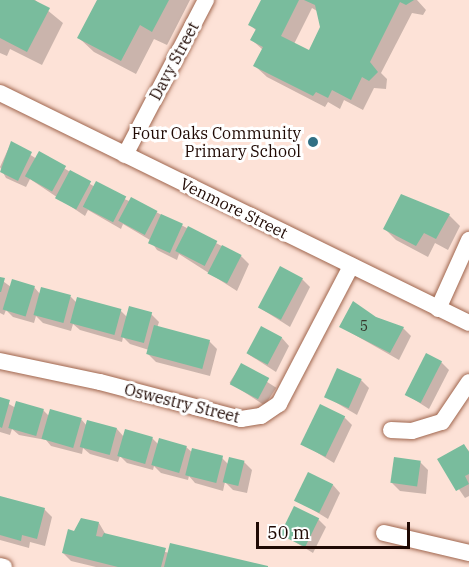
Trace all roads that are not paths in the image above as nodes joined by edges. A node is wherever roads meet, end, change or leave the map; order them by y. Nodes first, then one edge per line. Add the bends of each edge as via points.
1 (206, 0) edge
2 (0, 93) edge
3 (125, 155) junction
4 (469, 240) edge
5 (351, 266) junction
6 (438, 309) junction
7 (469, 323) edge
8 (0, 362) edge
9 (469, 382) edge
10 (391, 430) dead end
11 (384, 533) dead end
12 (469, 553) edge

1 - 3 street, Davy Street
2 - 3 street, Venmore Street
3 - 5 street, Venmore Street
4 - 6 street
5 - 6 street, Venmore Street
5 - 8 street, Oswestry Street via 279,404 261,416 241,419
6 - 7 street, Venmore Street
9 - 10 street via 442,422 420,430
11 - 12 street

